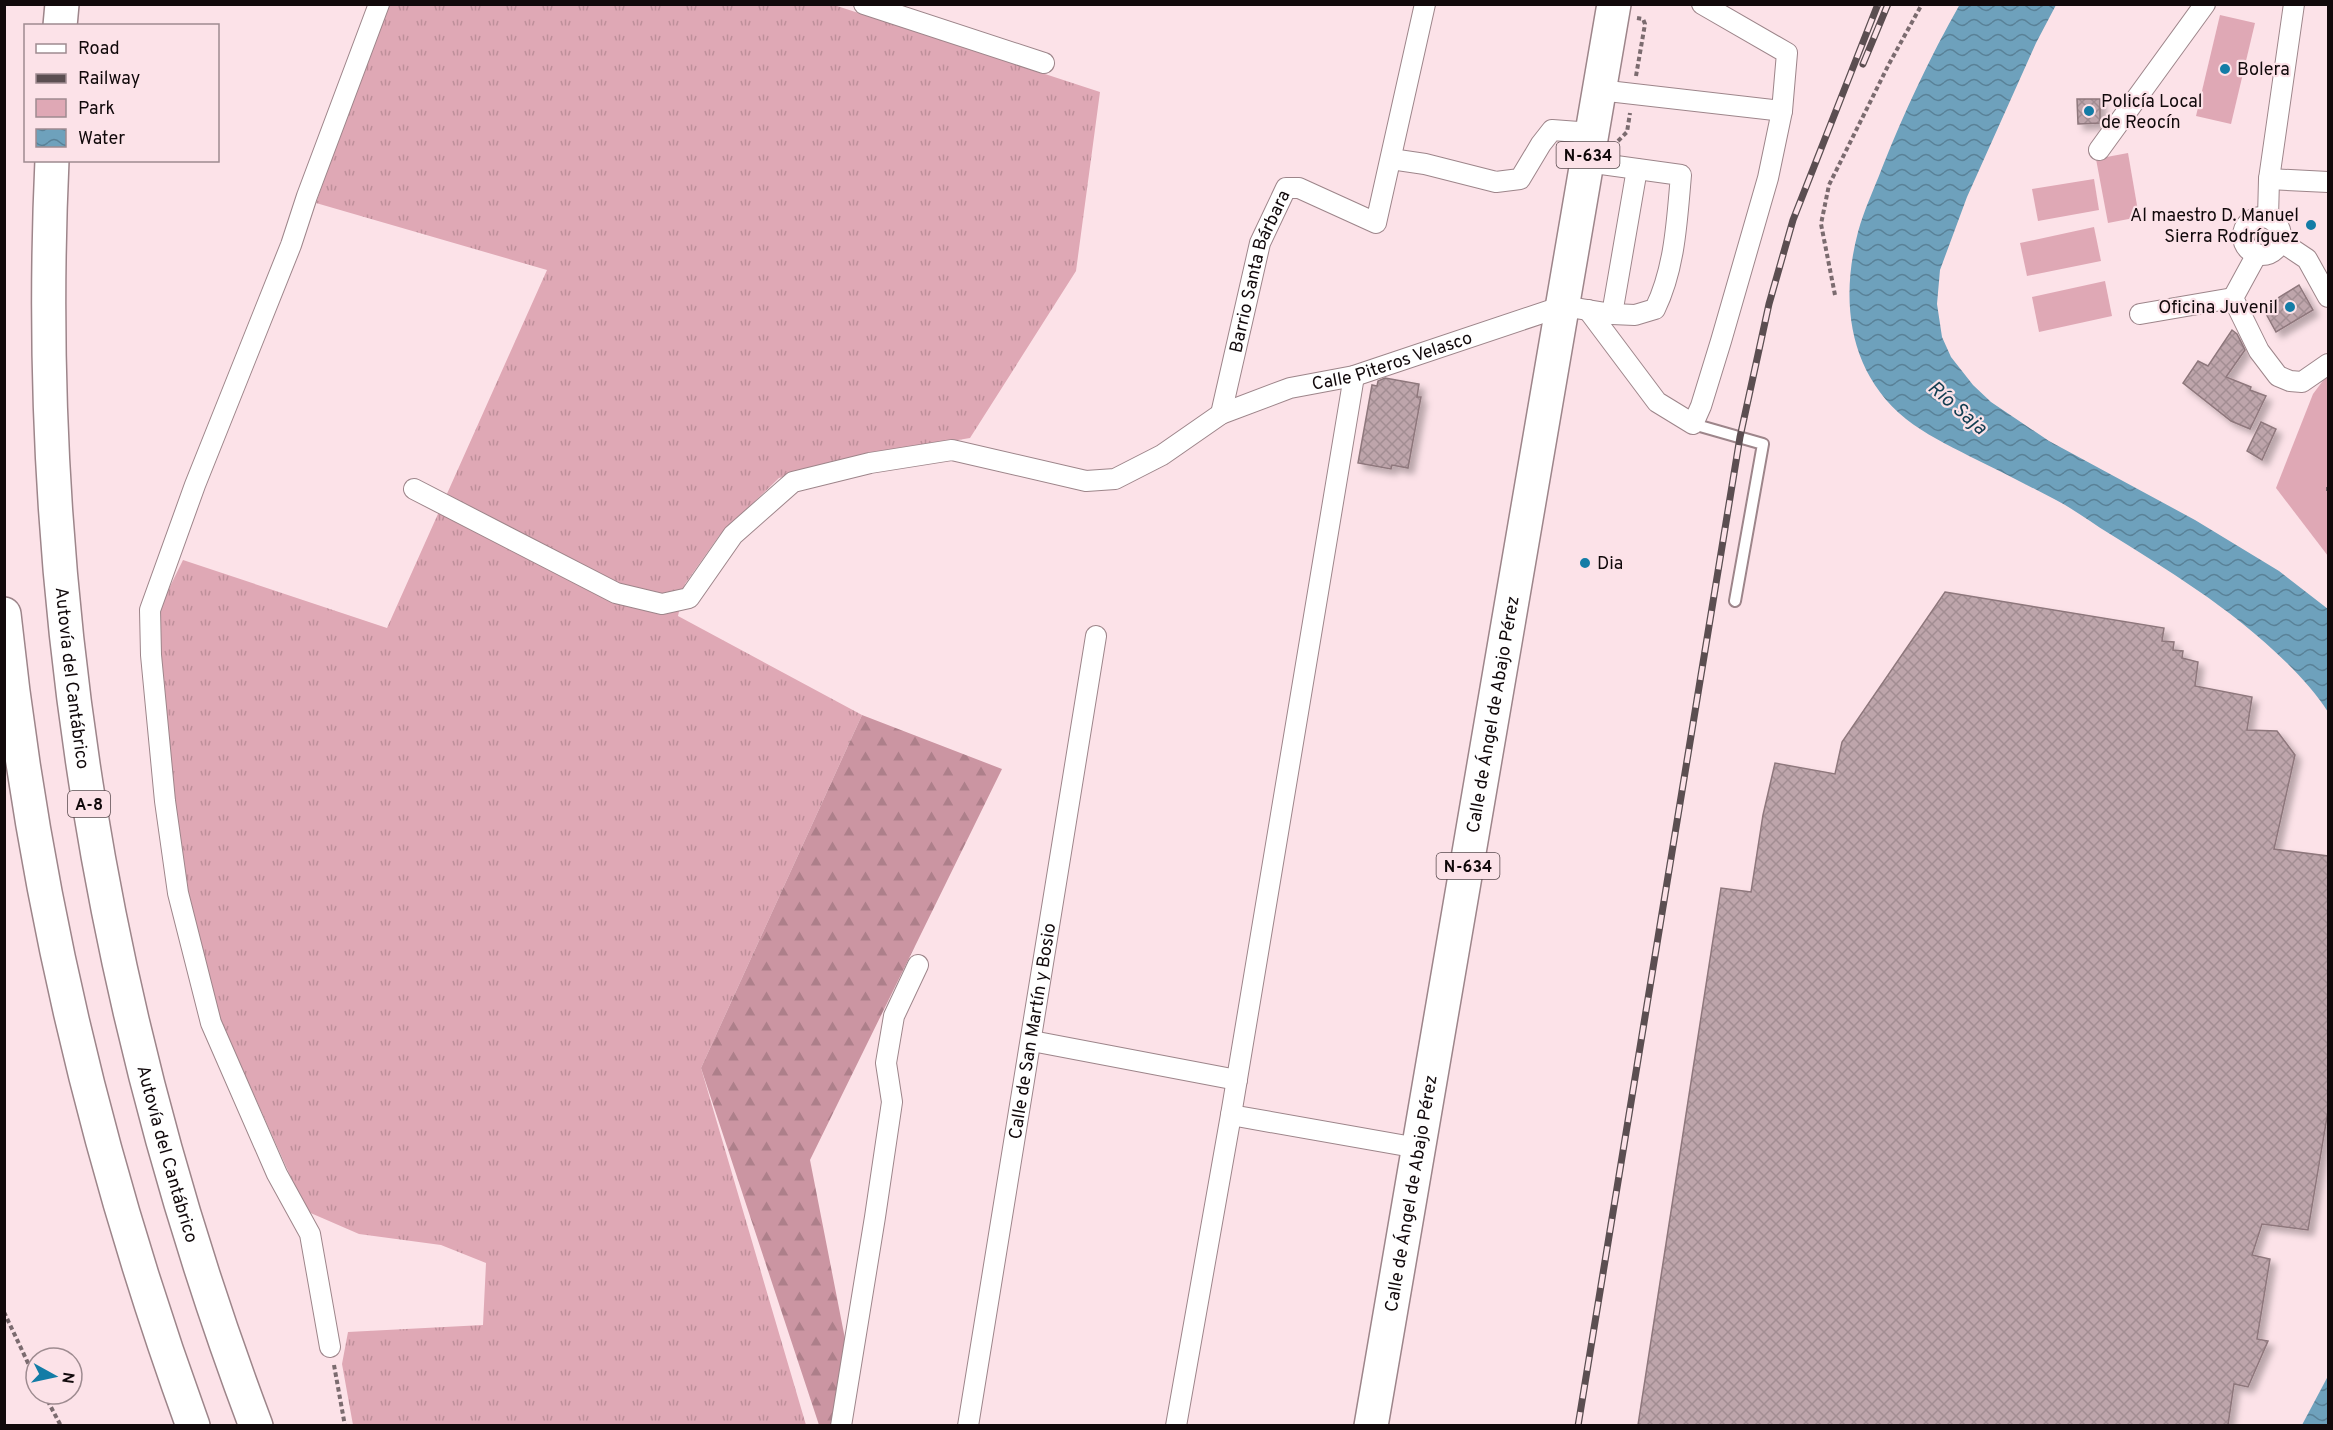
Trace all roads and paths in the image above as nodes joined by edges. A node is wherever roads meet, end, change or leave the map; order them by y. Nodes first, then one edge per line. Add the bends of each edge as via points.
1 (62, 4) edge
2 (379, 4) edge
3 (864, 4) edge
4 (1425, 4) edge
5 (1614, 4) edge
6 (1702, 4) edge
7 (1922, 4) edge
8 (2205, 4) edge
9 (2293, 5) edge
10 (60, 24) edge
11 (1044, 63) dead end
12 (1599, 90) junction
13 (1782, 111) junction
14 (1589, 147) junction
15 (2099, 150) dead end
16 (1391, 159) junction
17 (52, 162) edge
18 (1637, 169) junction
19 (2270, 179) junction
20 (2328, 182) edge
21 (2268, 218) junction
22 (2280, 241) junction
23 (2257, 254) junction
24 (1835, 295) dead end
25 (2328, 297) edge
26 (2233, 298) junction
27 (1575, 308) junction
28 (1612, 314) junction
29 (2140, 314) dead end
30 (2328, 364) edge
31 (1354, 376) junction
32 (1221, 414) junction
33 (1693, 424) junction
34 (414, 489) dead end
35 (1736, 601) dead end
36 (4, 614) edge
37 (1096, 636) dead end
38 (918, 965) dead end
39 (1032, 1041) junction
40 (1237, 1080) junction
41 (1231, 1115) junction
42 (1418, 1148) junction
43 (4, 1312) edge
44 (330, 1347) joint
45 (24, 1354) edge
46 (51, 1406) edge
47 (61, 1425) edge
48 (193, 1425) edge
49 (256, 1425) edge
50 (345, 1425) edge
51 (841, 1425) edge
52 (968, 1425) edge
53 (1176, 1425) edge
54 (1371, 1425) edge

1 - 10 highway
2 - 44 street via 150,610 165,801 178,893 211,1023 277,1174 310,1234
3 - 11 street
4 - 16 street
5 - 12 highway, Calle de Ángel de Abajo Pérez / N-634
6 - 13 street via 1787,53
7 - 24 path via 1829,185 1821,224
8 - 15 street
9 - 19 street
12 - 13 street
12 - 14 highway, Calle de Ángel de Abajo Pérez / N-634
13 - 33 street via 1768,178
14 - 16 street via 1552,130 1520,179 1496,182
14 - 18 street
14 - 27 highway, Calle de Ángel de Abajo Pérez / N-634
16 - 32 street, Barrio Santa Bárbara via 1376,223 1299,188 1286,188 1260,243
17 - 49 highway, Autovía del Cantábrico / A-8 via 52,462 71,686 88,797 109,922 150,1098 207,1291
18 - 28 street
18 - 28 street via 1681,175 1666,286 1655,309 1635,315
19 - 20 street
19 - 21 street
21 - 22 street via 2279,227
21 - 23 street via 2254,219 2244,230 2246,244
22 - 23 street via 2271,252
22 - 25 street via 2307,259
23 - 26 street
26 - 29 street
26 - 30 street via 2259,351 2278,376 2302,382
27 - 28 street
27 - 31 street, Calle Piteros Velasco
27 - 33 street via 1657,402
27 - 42 highway, Calle de Ángel de Abajo Pérez / N-634
31 - 32 street, Calle Piteros Velasco via 1290,388
31 - 40 street
32 - 34 street, Calle Piteros Velasco via 1162,455 1115,479 1086,481 952,450 870,463 793,482 733,535 689,598 662,604 616,593
33 - 35 lane via 1763,444
36 - 48 highway via 31,814 70,1017 111,1177 160,1335
37 - 39 street, Calle de San Martín y Bosio
38 - 51 street via 892,1025 886,1063 892,1102
39 - 40 street
39 - 52 street, Calle de San Martín y Bosio
40 - 41 street
41 - 42 street
41 - 53 street
42 - 54 highway, Calle de Ángel de Abajo Pérez / N-634
43 - 45 path
44 - 50 path
46 - 47 path

